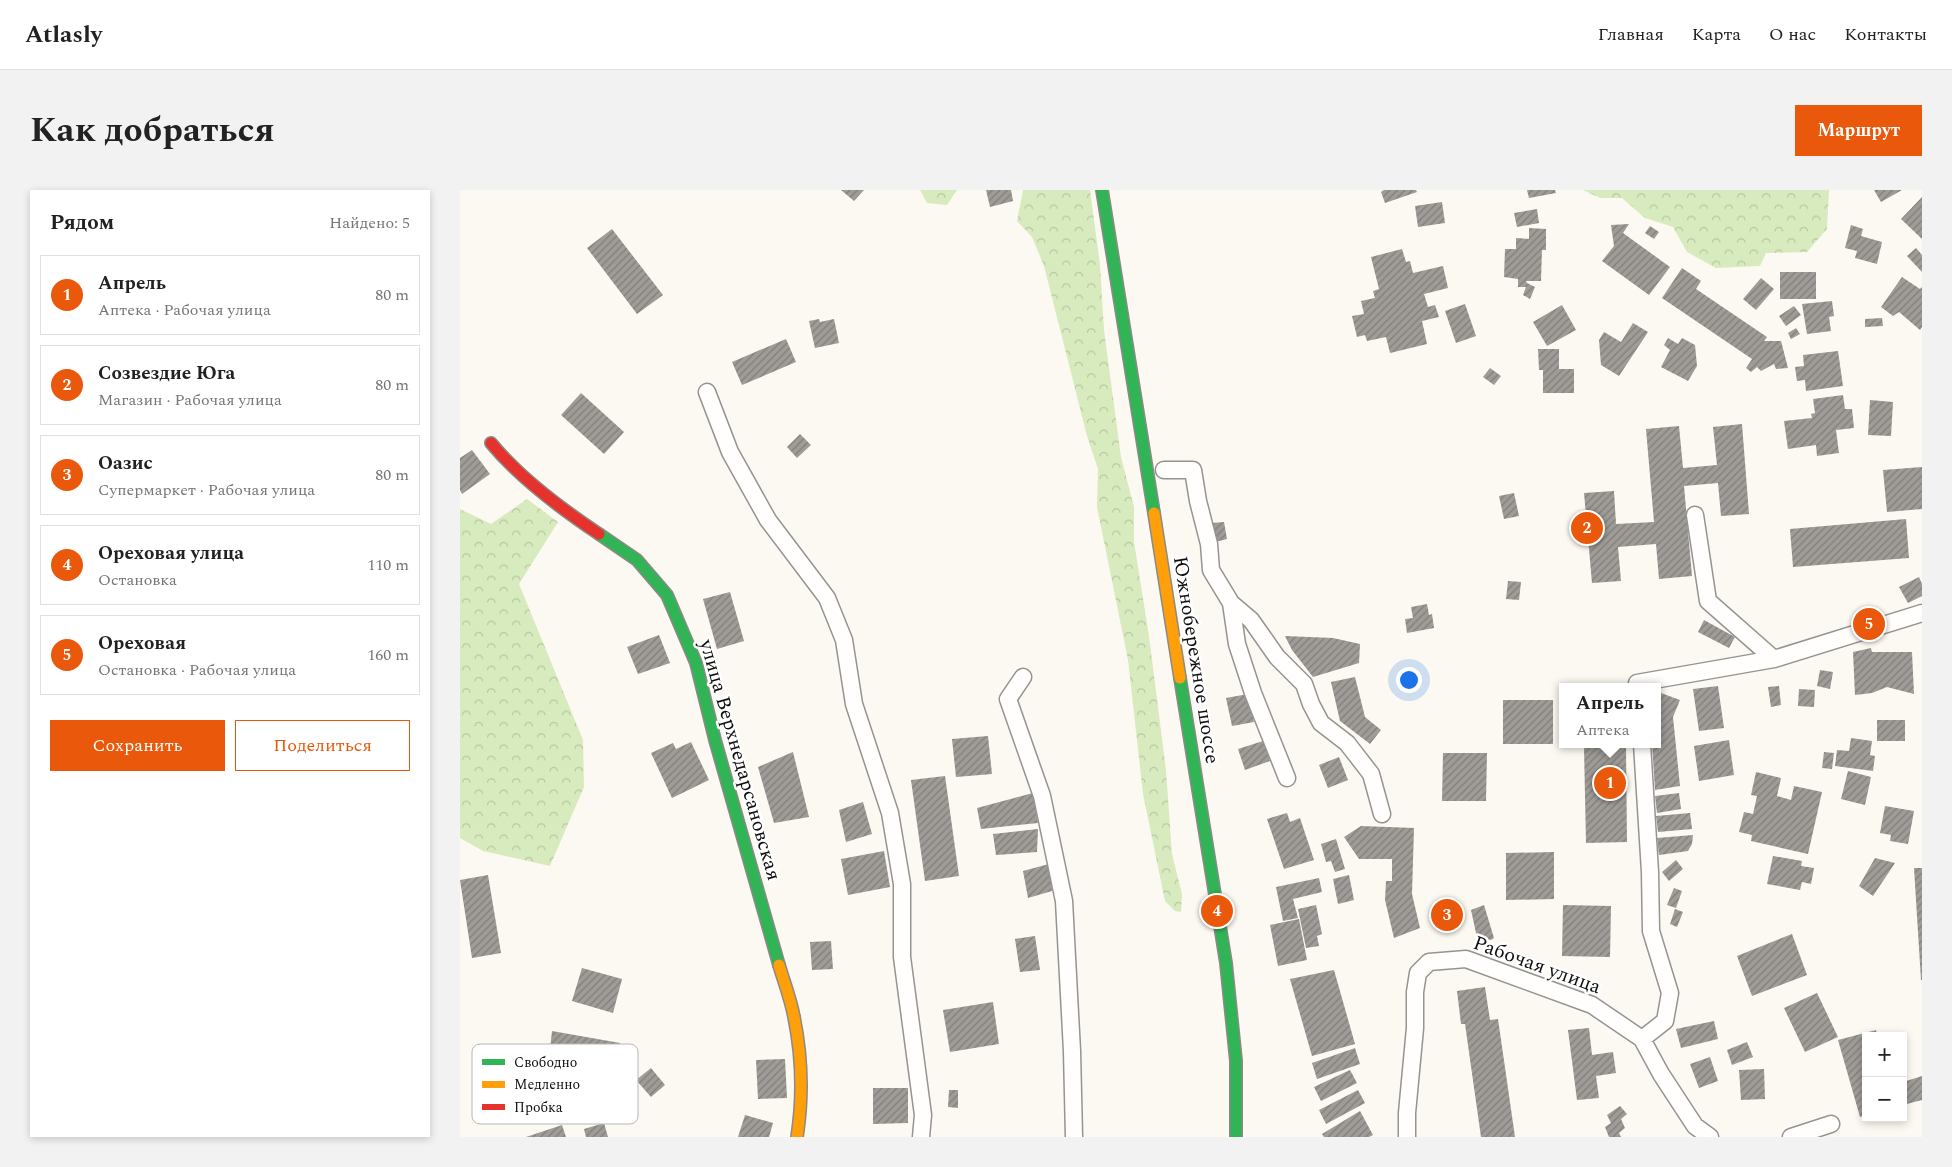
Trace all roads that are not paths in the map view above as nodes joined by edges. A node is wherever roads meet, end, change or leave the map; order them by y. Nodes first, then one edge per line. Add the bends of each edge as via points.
1 (1102, 190) edge
2 (707, 392) dead end
3 (491, 443) dead end
4 (1164, 470) dead end
5 (1695, 514) dead end
6 (1231, 603) junction
7 (1922, 613) edge
8 (1774, 659) junction
9 (1023, 677) dead end
10 (1637, 683) edge
11 (1642, 748) edge
12 (1287, 778) dead end
13 (1382, 814) dead end
14 (1215, 819) dead end
15 (1241, 994) dead end
16 (1642, 1039) junction
17 (1246, 1042) dead end
18 (1248, 1108) dead end
19 (1831, 1124) dead end
20 (797, 1137) edge
21 (921, 1137) edge
22 (1074, 1137) edge
23 (1236, 1137) edge
24 (1407, 1137) edge
25 (1710, 1137) edge
26 (1791, 1137) edge

1 - 23 main road, Южнобережное шоссе via 1226,963 1236,1061
2 - 21 street via 730,452 768,520 827,598 844,640 854,704 890,813 902,884 902,957 923,1115
3 - 20 main road, улица Верхнедарсановская via 564,510 636,560 667,595 696,663 794,1017 800,1069
4 - 6 street via 1192,470 1209,544 1211,570
5 - 8 street via 1708,601
6 - 12 street via 1237,644
6 - 13 street via 1251,620 1277,657 1304,684 1320,723 1347,743 1371,774
7 - 8 street
8 - 10 street
9 - 22 street via 1008,700 1042,796 1064,902
11 - 16 street via 1651,931 1670,993 1665,1021
14 - 15 main road
16 - 24 street, Рабочая улица via 1592,1005 1466,958 1429,962 1418,974 1415,992
16 - 25 street via 1696,1126
17 - 18 main road
19 - 26 street

